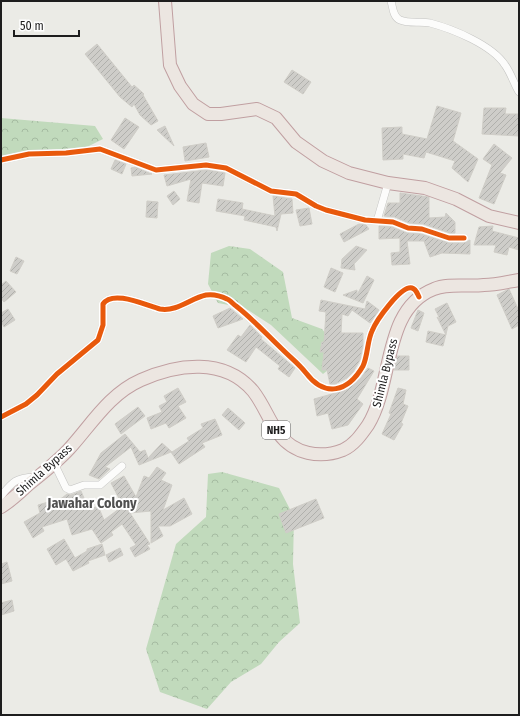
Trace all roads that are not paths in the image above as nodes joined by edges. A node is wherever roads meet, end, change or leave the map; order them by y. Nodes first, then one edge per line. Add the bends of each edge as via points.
1 (166, 1) edge
2 (391, 1) edge
3 (519, 92) edge
4 (1, 160) edge
5 (388, 183) junction
6 (377, 221) junction
7 (519, 223) edge
8 (464, 238) dead end
9 (519, 280) edge
10 (419, 297) junction
11 (1, 417) edge
12 (54, 463) junction
13 (122, 466) dead end
14 (38, 477) junction
15 (1, 496) edge
16 (1, 507) edge

1 - 5 highway via 170,65 180,86 193,104 208,114 258,109 276,118 296,142 323,161 349,174
2 - 3 street via 394,13 404,22 429,23 449,29 485,48 505,64
4 - 6 street via 36,153 100,149 156,170 206,165 226,168 271,191 296,194 326,210
5 - 6 street
5 - 7 highway via 425,188 456,199 489,216
6 - 8 street via 393,222 449,238
9 - 10 highway, Shimla Bypass / NH5 via 435,288
10 - 11 street via 412,288 407,288 401,293 380,316 372,330 363,365 356,375 347,384 328,390 311,380 297,362 250,316 228,299 218,295 206,295 173,308 162,309 129,299 109,299 103,304 103,325 98,340 32,399
10 - 12 highway, Shimla Bypass / NH5 via 406,309 396,329 376,412 360,438 344,449 326,455 300,451 278,434 252,390 235,376 211,366 190,366 140,380 120,392
12 - 13 street via 66,488 70,490 84,485 100,485
12 - 14 highway, Shimla Bypass / NH5
14 - 15 street via 18,479 11,483
14 - 16 highway, Shimla Bypass / NH5

